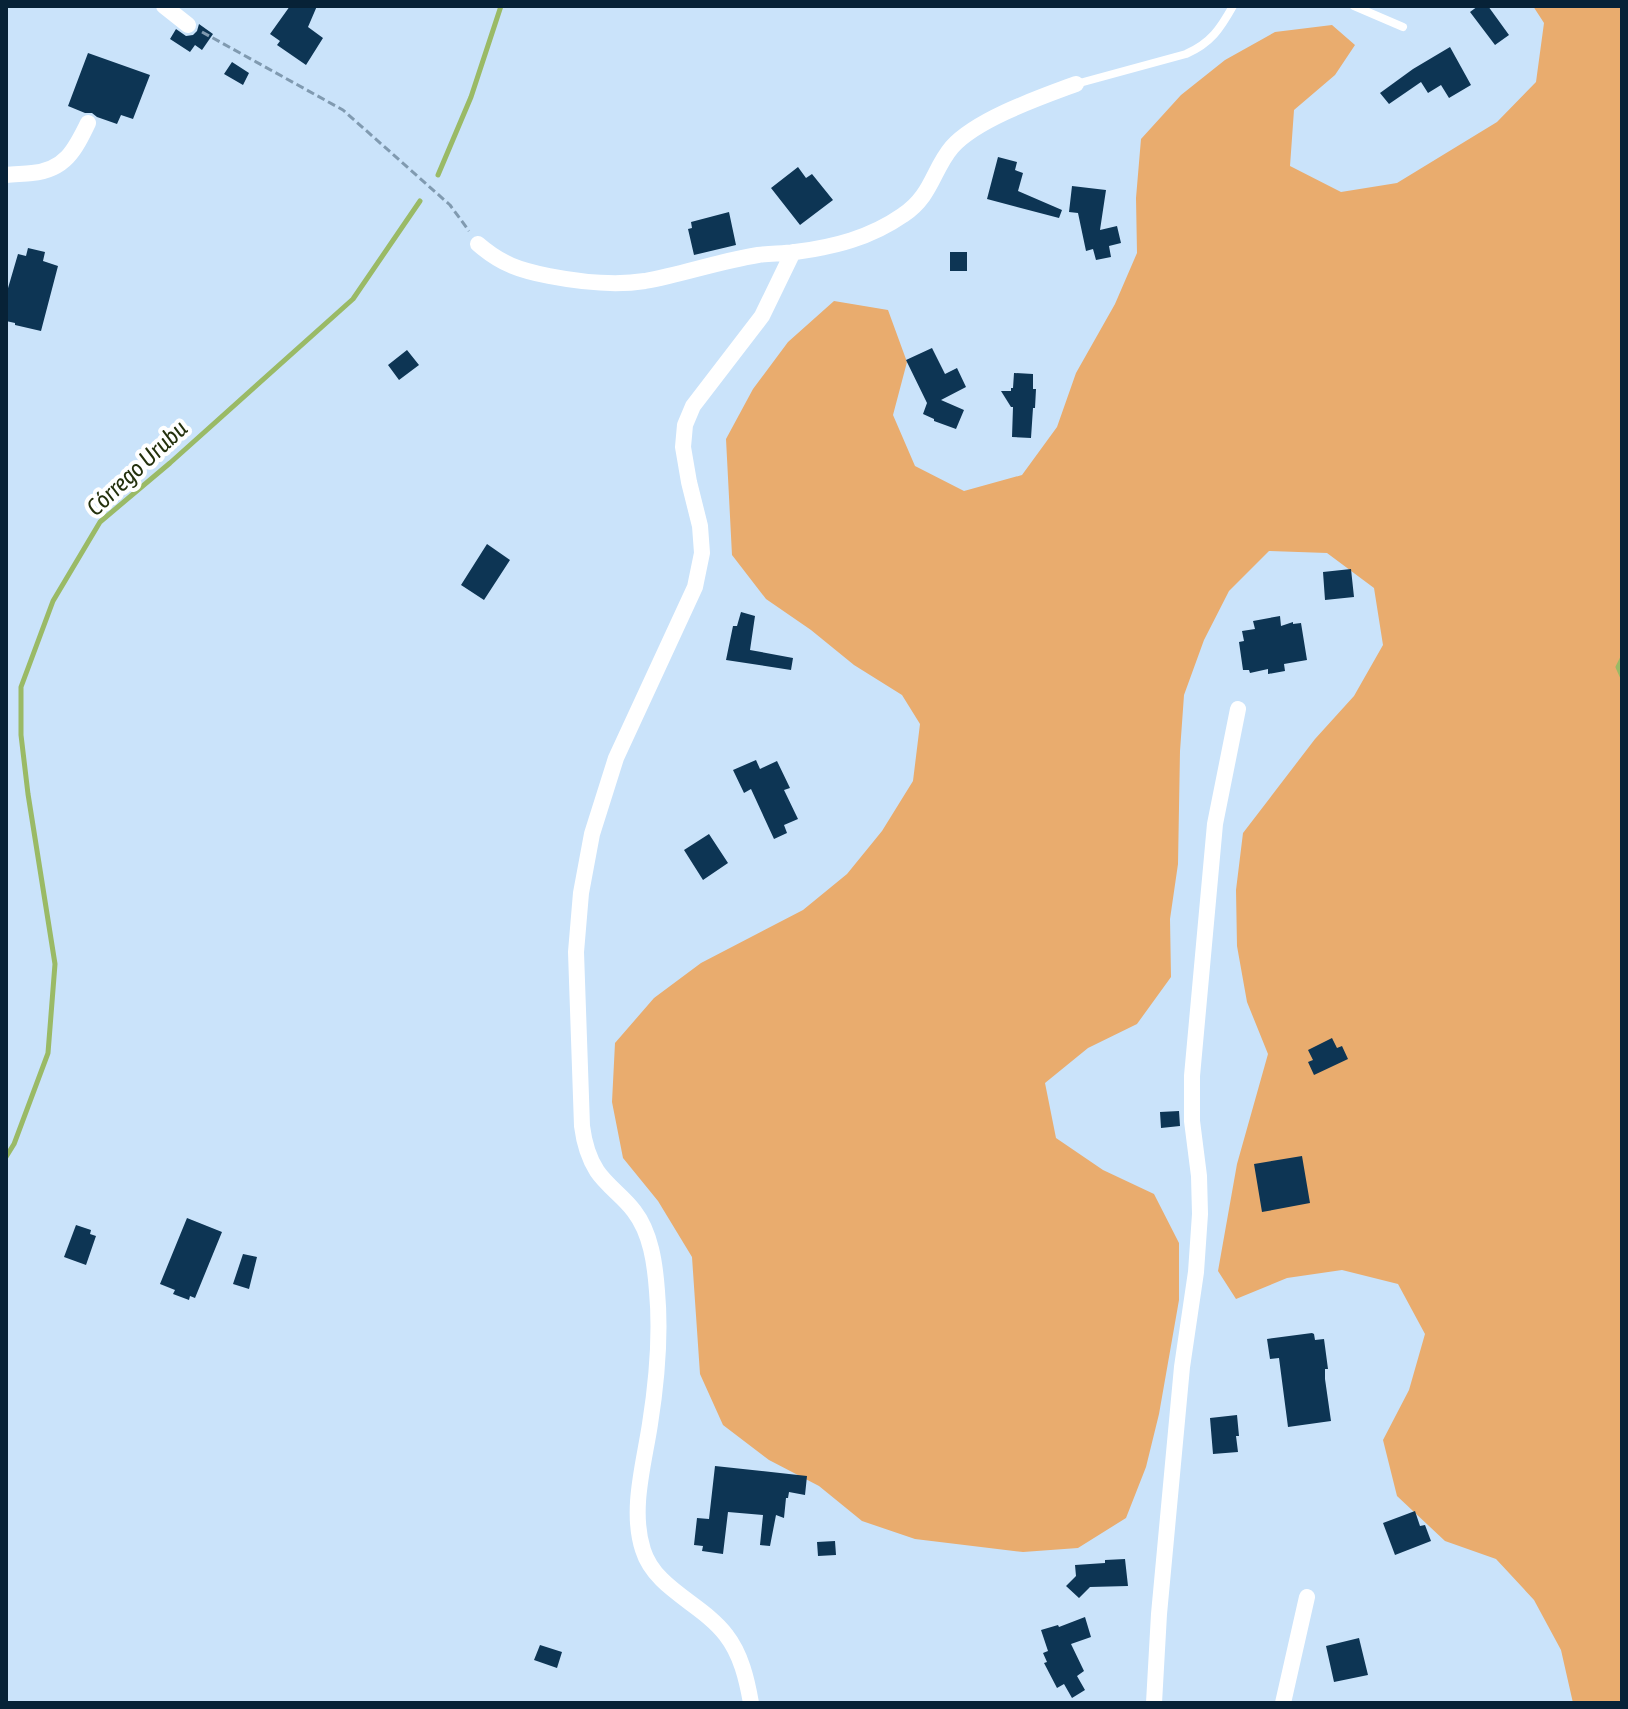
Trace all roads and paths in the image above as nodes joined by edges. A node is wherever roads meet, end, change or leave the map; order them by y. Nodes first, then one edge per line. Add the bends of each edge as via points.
1 (164, 6) edge
2 (1233, 6) edge
3 (1354, 6) edge
4 (188, 25) joint
5 (1403, 27) dead end
6 (1076, 84) joint
7 (88, 123) dead end
8 (6, 175) edge
9 (478, 244) joint
10 (793, 252) junction
11 (1238, 709) dead end
12 (1307, 1597) dead end
13 (751, 1703) edge
14 (1154, 1703) edge
15 (1283, 1703) edge

1 - 4 street
2 - 6 lane via 1198,49
3 - 5 lane
4 - 9 path via 343,110 450,205
6 - 10 street via 965,134 903,216 846,243
7 - 8 street via 76,149 57,166
9 - 10 street via 506,265 528,272 613,284
10 - 13 street via 762,316 693,406 685,425 683,447 702,553 695,587 616,758 592,834 576,952 585,1147 598,1173 642,1223 657,1292 659,1357 638,1498 639,1536 653,1568 726,1635
11 - 14 street via 1215,824 1192,1076 1200,1214
12 - 15 street

